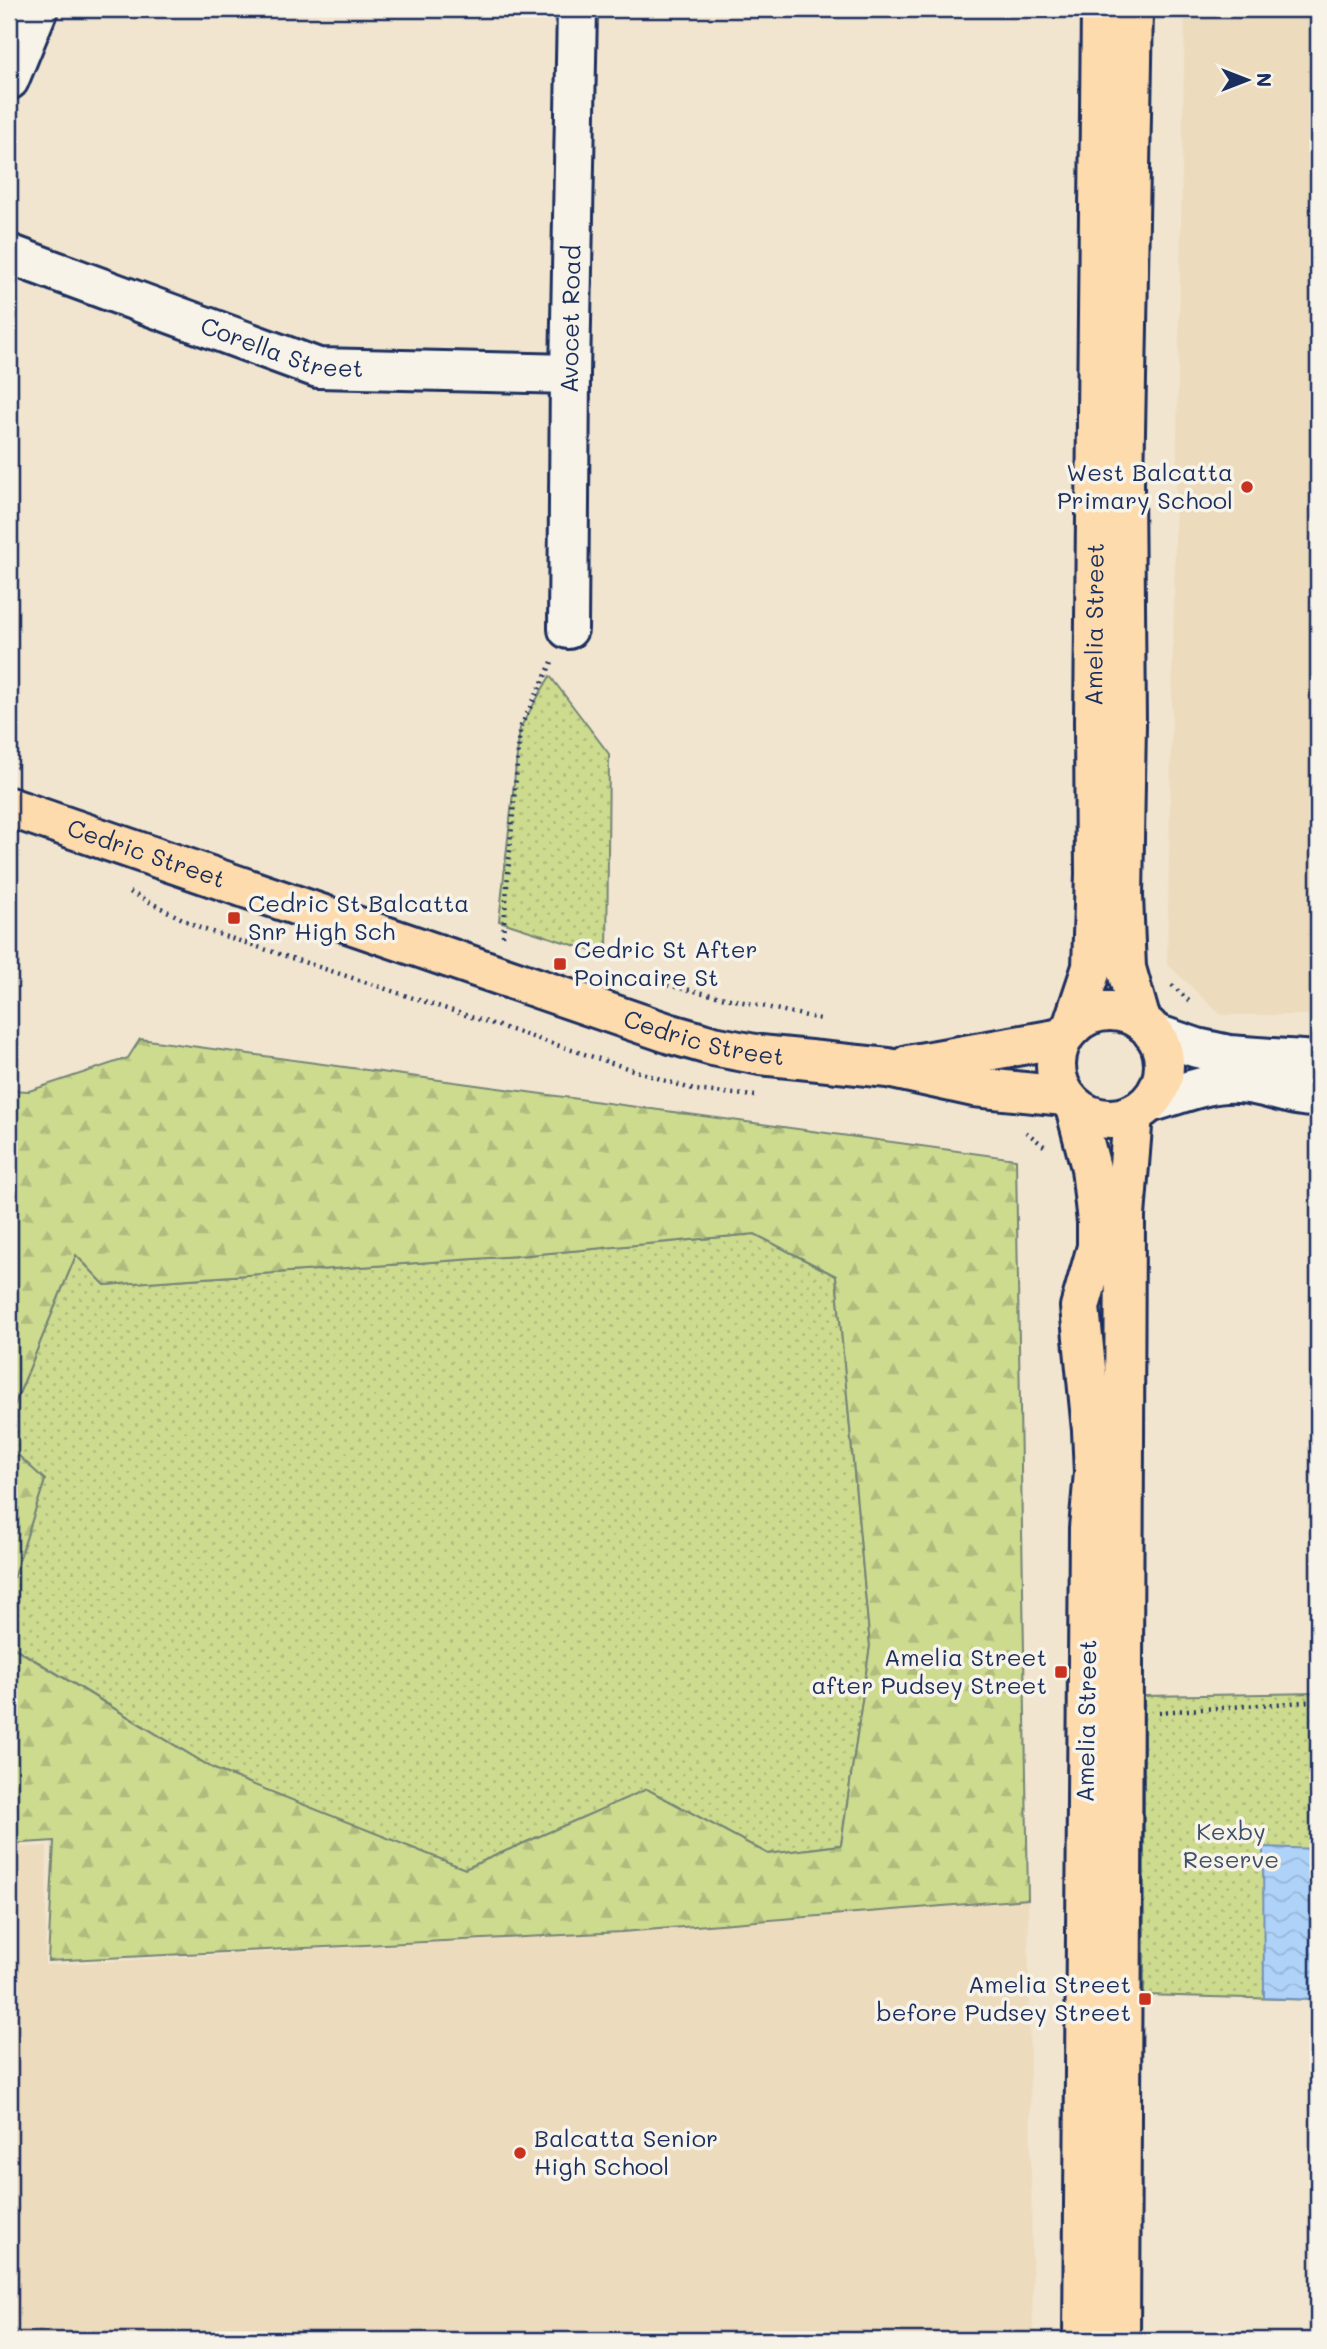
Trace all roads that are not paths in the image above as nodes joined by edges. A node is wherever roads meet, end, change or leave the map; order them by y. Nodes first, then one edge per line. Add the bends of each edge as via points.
1 (38, 9) edge
2 (577, 9) edge
3 (1101, 9) edge
4 (1133, 9) edge
5 (9, 80) edge
6 (9, 254) edge
7 (570, 374) junction
8 (568, 629) road end
9 (9, 807) edge
10 (1147, 1027) junction
11 (1067, 1032) junction
12 (1318, 1061) edge
13 (888, 1068) junction
14 (1318, 1097) edge
15 (1070, 1102) junction
16 (1141, 1109) junction
17 (1083, 2340) edge
18 (1121, 2340) edge

1 - 5 street
2 - 7 street, Avocet Road
3 - 11 main road, Amelia Street via 1092,967
4 - 10 main road, Amelia Street via 1124,484 1123,896 1126,968
6 - 7 street, Corella Street via 318,368
7 - 8 street, Avocet Road
9 - 13 main road, Cedric Street via 682,1037 760,1055
10 - 11 main road via 1128,1014 1113,1011 1084,1017
10 - 12 street via 1197,1048 1229,1055
10 - 16 main road via 1161,1049 1164,1066 1160,1086
11 - 13 main road, Cedric Street
11 - 15 main road via 1055,1067
13 - 15 main road, Cedric Street
14 - 16 street via 1224,1082
15 - 16 main road via 1103,1119 1119,1119
15 - 17 main road, Amelia Street via 1091,1168 1097,1222 1097,1247 1080,1307 1094,1473 1089,1528
16 - 18 main road, Amelia Street via 1125,1230

